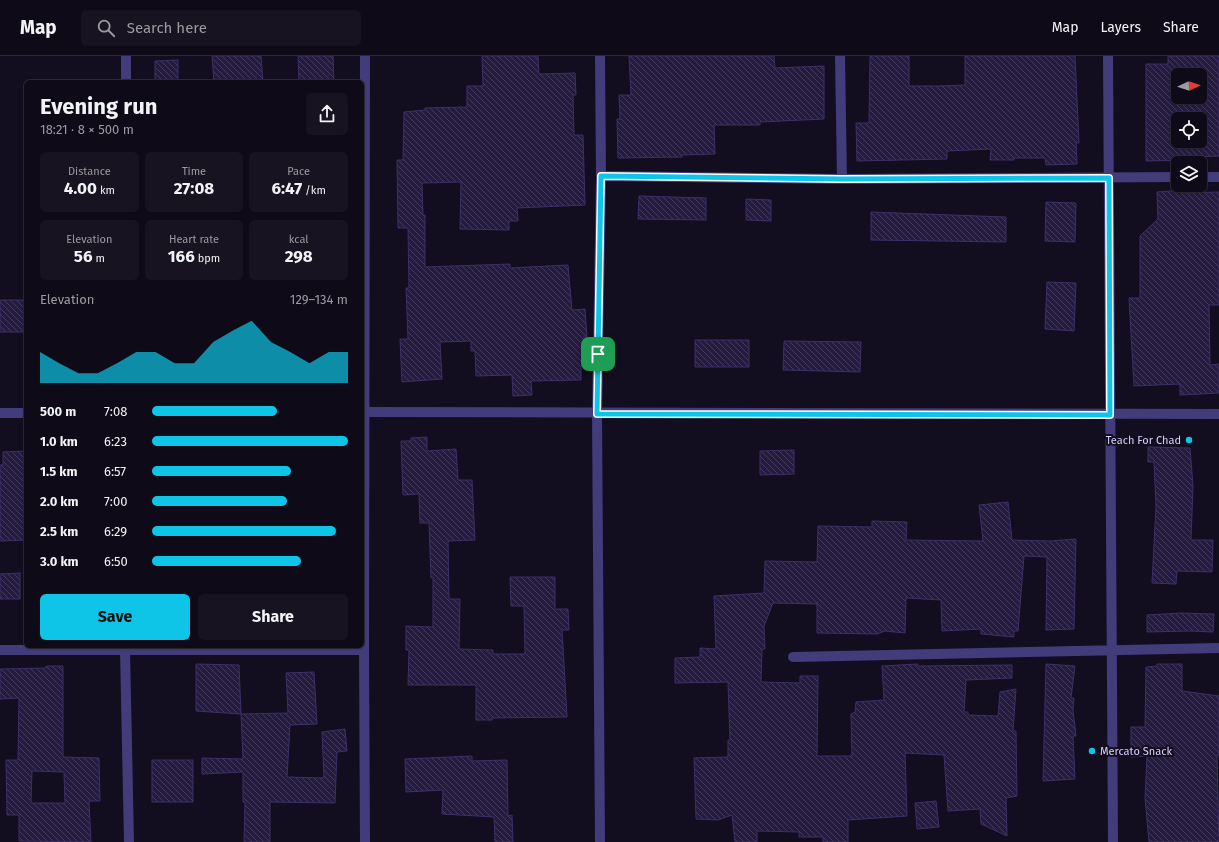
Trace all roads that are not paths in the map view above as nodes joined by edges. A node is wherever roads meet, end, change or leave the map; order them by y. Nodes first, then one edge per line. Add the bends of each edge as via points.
1 (126, 56) edge
2 (365, 56) edge
3 (600, 56) edge
4 (840, 56) edge
5 (1108, 56) edge
6 (126, 80) edge
7 (601, 176) junction
8 (1171, 177) edge
9 (1207, 177) edge
10 (1219, 177) edge
11 (1109, 178) junction
12 (842, 179) junction
13 (364, 234) edge
14 (364, 412) edge
15 (0, 413) edge
16 (24, 413) edge
17 (597, 414) junction
18 (1219, 414) edge
19 (1110, 415) junction
20 (1219, 648) edge
21 (1111, 649) junction
22 (0, 650) edge
23 (125, 650) junction
24 (364, 650) joint
25 (793, 657) dead end
26 (129, 842) edge
27 (365, 842) edge
28 (600, 842) edge
29 (1113, 842) edge

1 - 6 street
2 - 13 street
3 - 7 street
4 - 12 street
5 - 11 street
7 - 12 street
7 - 17 street
8 - 11 street
9 - 10 street
11 - 12 street
11 - 19 street
14 - 17 street
15 - 16 street
17 - 19 street
17 - 28 street
18 - 19 street
19 - 21 street
20 - 21 street
21 - 25 street
21 - 29 street
22 - 23 street
23 - 24 street
23 - 26 street
24 - 27 street

